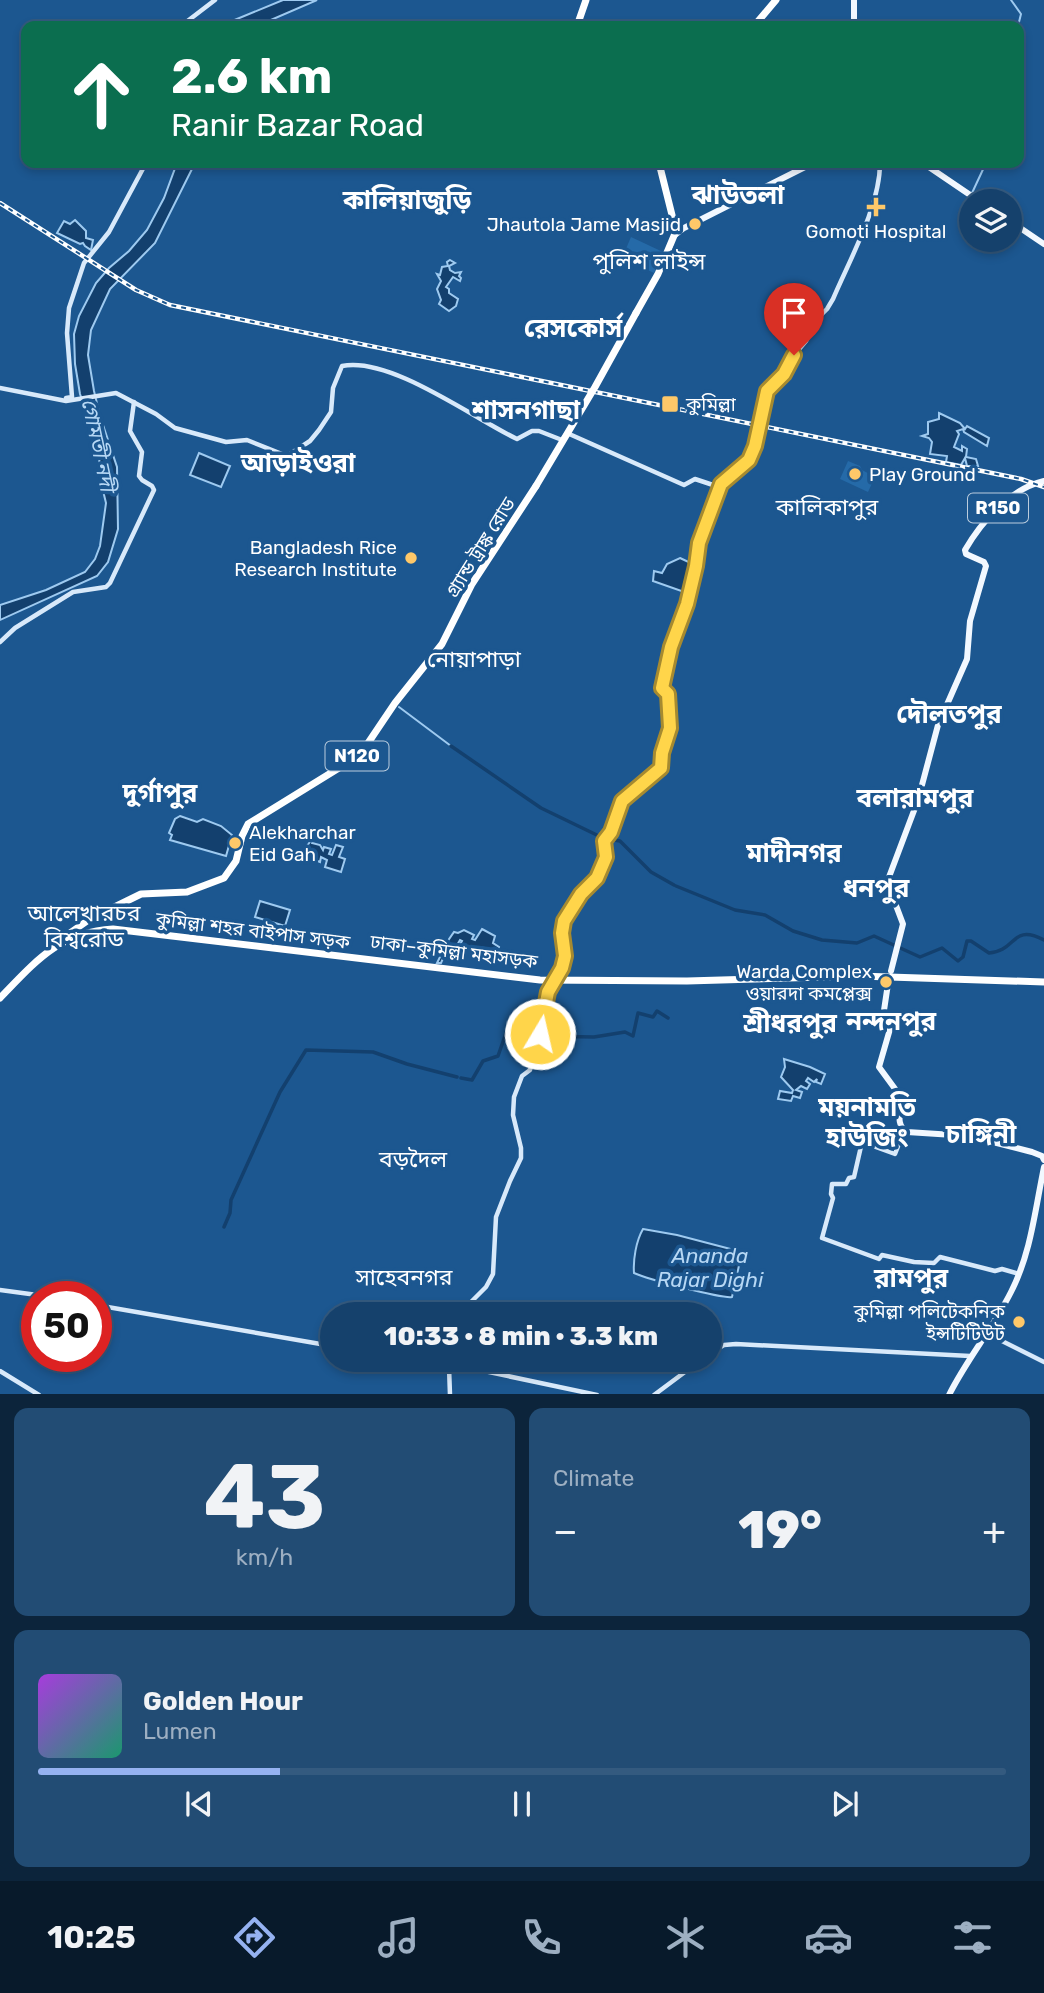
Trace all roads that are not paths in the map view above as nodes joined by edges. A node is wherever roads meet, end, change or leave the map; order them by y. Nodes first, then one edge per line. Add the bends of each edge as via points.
1 (215, 0) edge
2 (586, 0) edge
3 (776, 0) edge
4 (854, 0) edge
5 (188, 21) edge
6 (580, 21) edge
7 (758, 21) edge
8 (854, 21) edge
9 (142, 168) edge
10 (660, 168) edge
11 (803, 168) edge
12 (879, 168) edge
13 (930, 168) edge
14 (961, 189) edge
15 (1022, 229) edge
16 (677, 231) junction
17 (1044, 244) edge
18 (0, 388) edge
19 (74, 397) junction
20 (134, 402) junction
21 (1044, 481) edge
22 (721, 484) junction
23 (0, 642) edge
24 (84, 927) junction
25 (855, 974) junction
26 (890, 974) junction
27 (919, 975) junction
28 (555, 979) junction
29 (1044, 980) edge
30 (0, 992) edge
31 (0, 998) edge
32 (904, 1130) junction
33 (1042, 1156) edge
34 (1044, 1167) edge
35 (1019, 1274) junction
36 (0, 1291) edge
37 (21, 1293) edge
38 (21, 1294) edge
39 (471, 1302) edge
40 (112, 1307) edge
41 (986, 1333) junction
42 (320, 1343) edge
43 (722, 1348) edge
44 (969, 1358) junction
45 (1044, 1362) edge
46 (0, 1371) edge
47 (449, 1372) edge
48 (487, 1372) edge
49 (687, 1372) edge
50 (521, 1380) junction
51 (37, 1394) edge
52 (450, 1394) edge
53 (582, 1394) edge
54 (592, 1394) edge
55 (657, 1394) edge
56 (950, 1394) edge

1 - 5 main road
2 - 6 highway
3 - 7 highway
4 - 8 main road
9 - 19 main road via 109,232 84,263 68,310
10 - 16 highway
11 - 16 main road
12 - 22 main road via 866,222 833,299 786,371 767,391 749,460
13 - 14 main road
15 - 17 main road
16 - 24 highway, গ্র্যান্ড ট্রাঙ্ক রোড / N120, bridge via 596,387 472,584 442,644 360,755 248,824 236,861 224,878 187,892 141,894
18 - 19 main road via 59,400
19 - 20 main road via 108,393
20 - 22 main road via 175,428 226,442 247,440 289,456 310,441 331,412 333,388 342,366 385,370 517,439 535,431 562,440 567,433 684,485 695,479
20 - 23 main road via 130,431 142,452 139,476 154,490 110,583 72,592
21 - 26 main road, R150 via 991,512 965,550 986,566 970,621 967,659 938,725 918,800 889,877 888,887 903,920
22 - 28 main road via 699,543 662,688 668,694 670,728 661,768 620,804 604,841 606,857 597,878 564,921 565,956
24 - 28 highway, কুমিল্লা শহর বাইপাস সড়ক
24 - 30 highway via 35,957
24 - 31 highway via 41,956
25 - 26 highway
25 - 27 highway, কুমিল্লা শহর বাইপাস সড়ক
25 - 28 highway, কুমিল্লা শহর বাইপাস সড়ক via 698,981
26 - 27 highway
26 - 32 main road, R150 via 883,1017 889,1034 880,1066 901,1097 899,1120
27 - 29 highway, কুমিল্লা শহর বাইপাস সড়ক
28 - 39 main road via 530,1070 522,1076 514,1097 521,1158 496,1217 493,1274
32 - 33 main road via 969,1136
32 - 35 main road via 895,1154 862,1142 854,1177 846,1185 832,1184 833,1198 822,1238 879,1259 882,1255 935,1263 939,1257
34 - 35 main road
35 - 41 main road
36 - 37 main road
36 - 38 main road
40 - 42 main road
41 - 44 main road
41 - 45 main road
43 - 44 main road
44 - 56 main road
46 - 51 main road
47 - 52 main road
48 - 50 main road
49 - 55 main road
50 - 53 main road
50 - 54 main road

